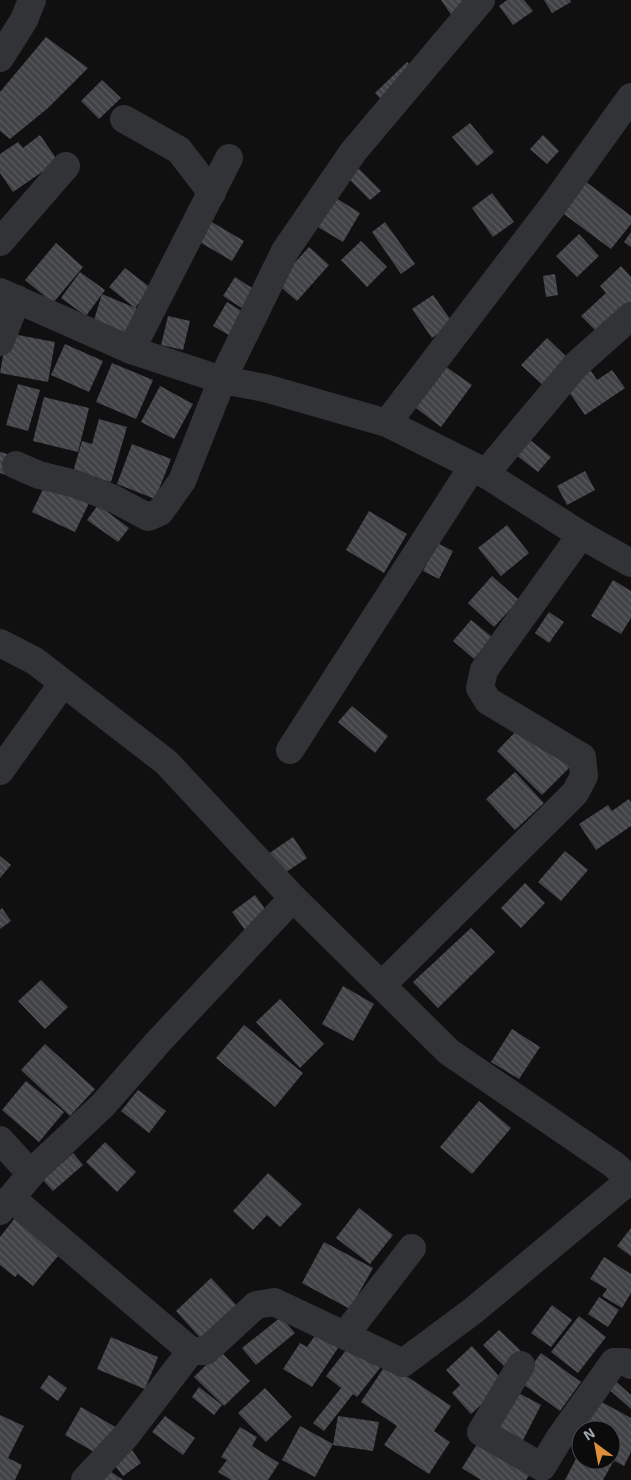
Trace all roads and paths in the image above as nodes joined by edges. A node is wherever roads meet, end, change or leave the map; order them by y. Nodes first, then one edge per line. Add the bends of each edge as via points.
1 (32, 0) edge
2 (481, 0) edge
3 (0, 58) edge
4 (631, 97) edge
5 (124, 119) dead end
6 (230, 158) dead end
7 (66, 166) dead end
8 (212, 193) junction
9 (0, 242) edge
10 (8, 295) edge
11 (631, 316) edge
12 (0, 342) edge
13 (132, 350) junction
14 (222, 380) junction
15 (387, 423) junction
16 (16, 465) dead end
17 (479, 470) junction
18 (581, 535) junction
19 (631, 563) edge
20 (0, 643) edge
21 (63, 683) junction
22 (290, 750) dead end
23 (0, 771) edge
24 (293, 898) junction
25 (382, 984) junction
26 (0, 1140) edge
27 (31, 1174) junction
28 (631, 1180) edge
29 (6, 1204) edge
30 (412, 1248) dead end
31 (345, 1336) junction
32 (191, 1351) junction
33 (521, 1365) dead end
34 (631, 1366) edge
35 (85, 1480) edge

1 - 3 street via 24,20
2 - 14 street via 353,152 295,236
4 - 15 street via 555,203
5 - 8 street via 179,150
6 - 8 street
7 - 9 street
8 - 13 street
10 - 12 street
10 - 13 street
11 - 17 street via 576,365
13 - 14 street
14 - 15 street via 265,388
14 - 16 street via 182,482 160,512 148,516 83,488
15 - 17 street
17 - 18 street
17 - 22 street
18 - 19 street
18 - 25 street via 484,670 480,688 488,701 582,757 584,776 575,793
20 - 21 street via 35,661
21 - 23 street
21 - 24 street via 166,762
24 - 25 street
24 - 27 street via 103,1105
25 - 28 street via 449,1052 613,1164
26 - 27 street
27 - 29 street
28 - 31 street via 474,1310 404,1363
29 - 32 street
30 - 31 street
31 - 32 street via 274,1302 256,1304 206,1351
32 - 35 street via 125,1437
33 - 34 street via 480,1432 542,1467 614,1362 625,1362

